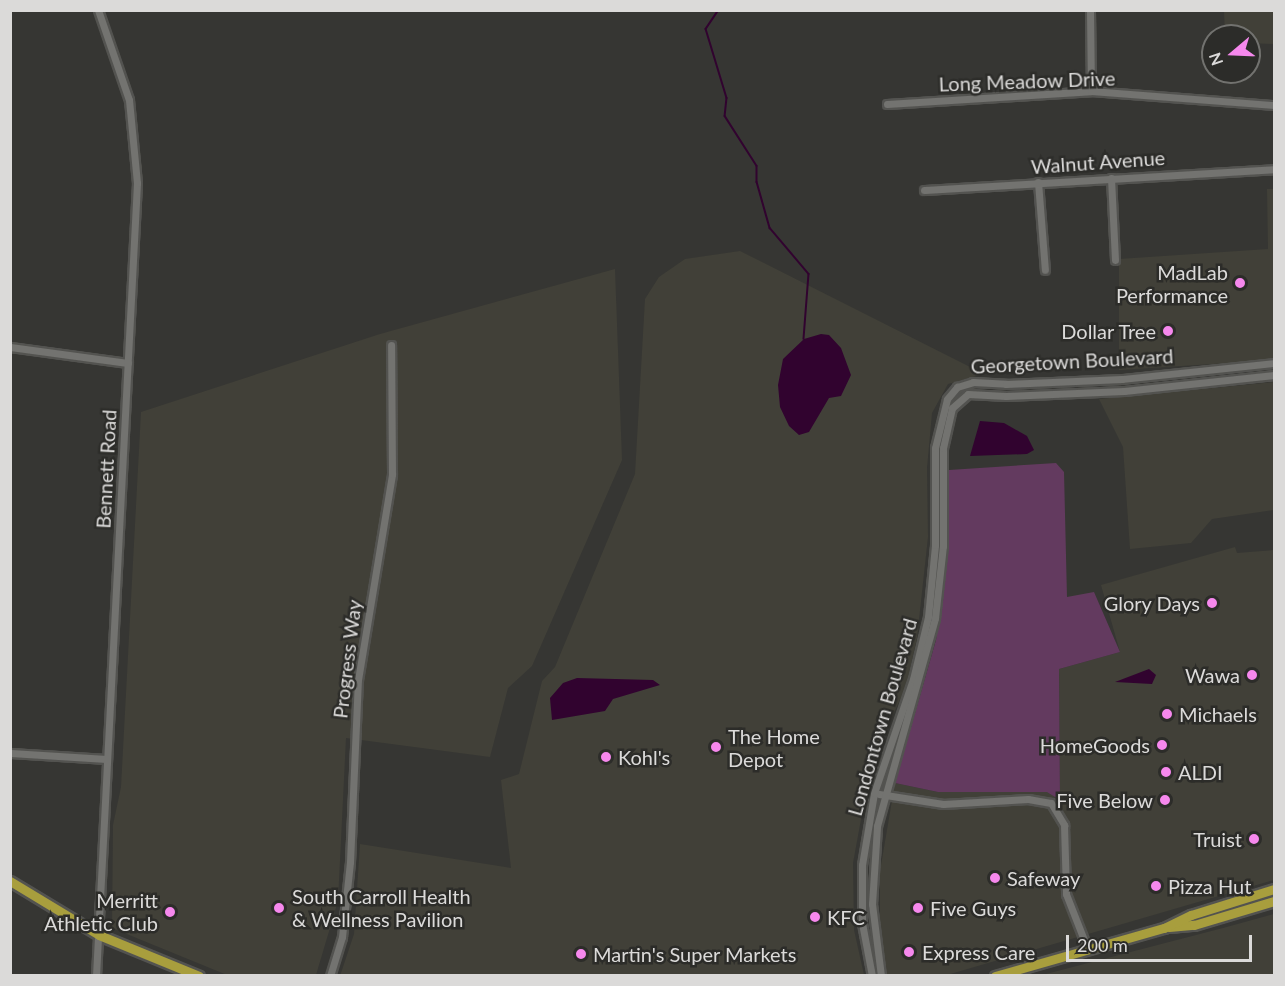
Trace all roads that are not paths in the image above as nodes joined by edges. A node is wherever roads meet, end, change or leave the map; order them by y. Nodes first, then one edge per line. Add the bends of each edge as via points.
1 (98, 10) edge
2 (1090, 10) edge
3 (1091, 91) junction
4 (887, 104) dead end
5 (1275, 105) edge
6 (1275, 169) edge
7 (1111, 177) junction
8 (1038, 182) junction
9 (924, 190) dead end
10 (1115, 260) dead end
11 (1045, 270) dead end
12 (391, 345) dead end
13 (10, 347) edge
14 (128, 363) junction
15 (1275, 363) edge
16 (1275, 375) edge
17 (942, 431) junction
18 (10, 753) edge
19 (107, 759) junction
20 (874, 793) junction
21 (883, 795) junction
22 (10, 881) edge
23 (1275, 889) edge
24 (1275, 901) edge
25 (1164, 928) junction
26 (99, 935) junction
27 (1088, 950) junction
28 (96, 975) edge
29 (199, 975) edge
30 (330, 975) edge
31 (872, 975) edge
32 (881, 975) edge
33 (995, 975) edge

1 - 14 street, Bennett Road via 119,65 135,141 137,183
2 - 3 street
3 - 4 street, Long Meadow Drive
3 - 5 street, Long Meadow Drive
6 - 7 street, Walnut Avenue
7 - 8 street, Walnut Avenue
7 - 10 street
8 - 9 street, Walnut Avenue
8 - 11 street
12 - 30 street, Progress Way via 393,474 358,680 350,870 342,937
13 - 14 street
14 - 19 street, Bennett Road
15 - 17 street, Georgetown Boulevard via 1122,379 965,383 946,399
16 - 17 street, Georgetown Boulevard via 1124,391 1022,396 968,394 952,408
17 - 20 street, Londontown Boulevard via 928,617 910,687
17 - 21 street, Londontown Boulevard via 943,546 935,618 921,680
18 - 19 street
19 - 26 street, Bennett Road
20 - 21 street
20 - 31 street, Londontown Boulevard via 862,866 861,904
21 - 27 street via 943,804 1028,799 1051,803 1064,825 1066,894
21 - 32 street, Londontown Boulevard via 872,893 874,940
22 - 26 main road
23 - 25 main road via 1197,913
24 - 25 main road via 1194,925
25 - 27 main road
26 - 28 street, Bennett Road
26 - 29 main road
27 - 33 main road

